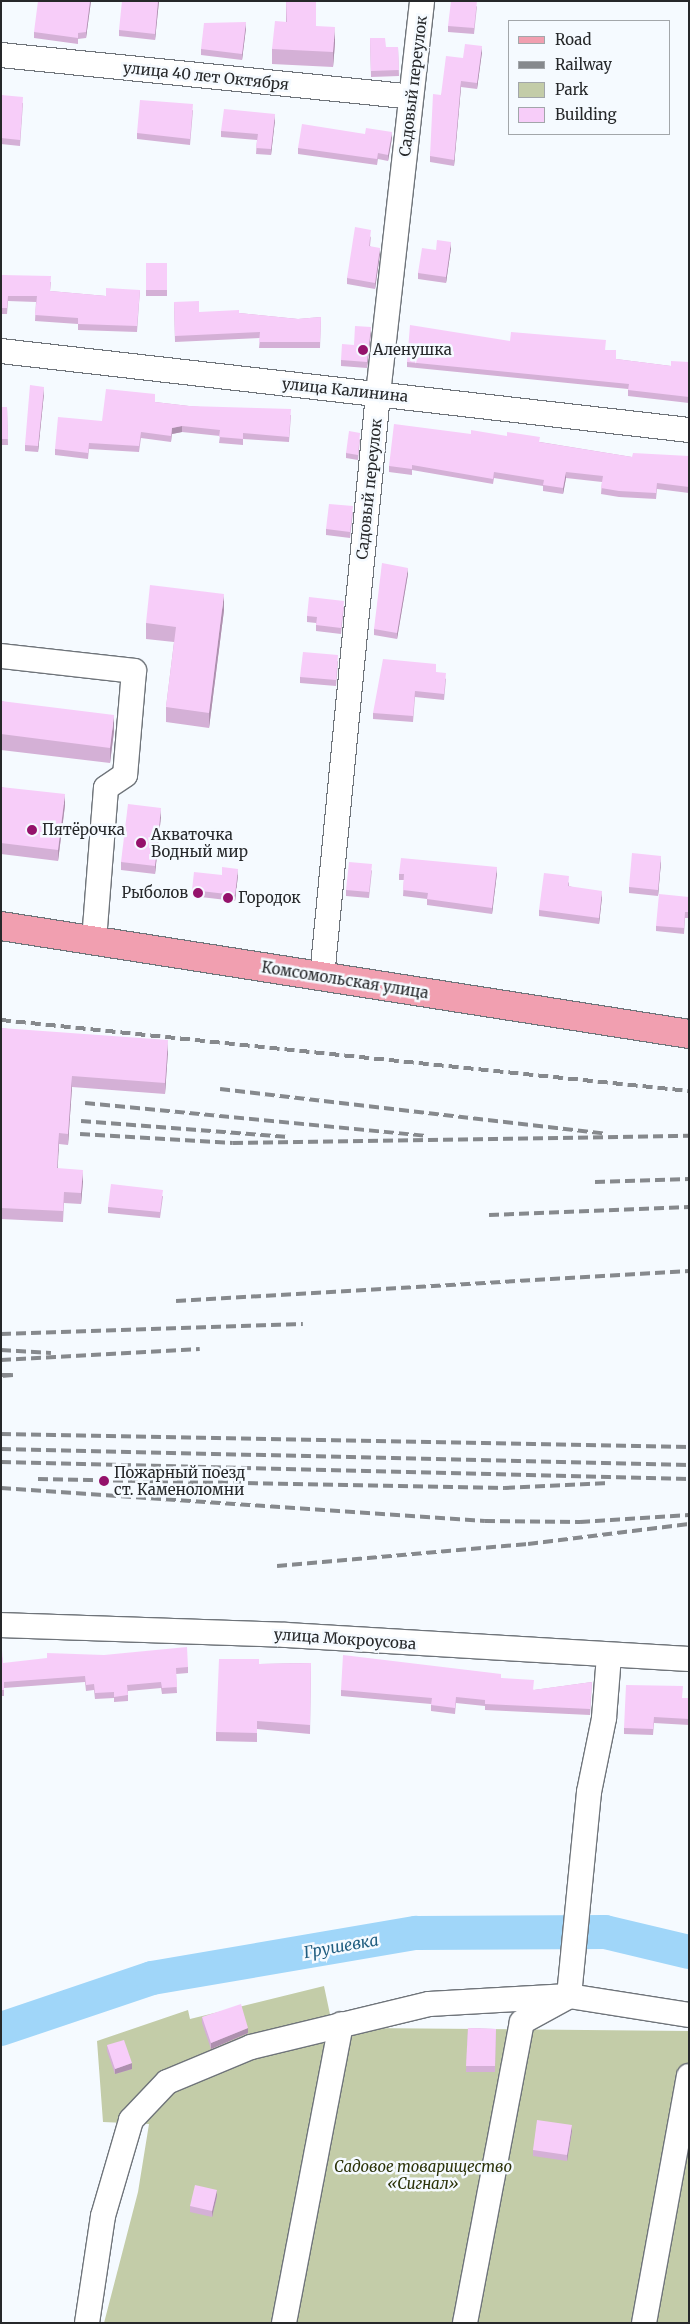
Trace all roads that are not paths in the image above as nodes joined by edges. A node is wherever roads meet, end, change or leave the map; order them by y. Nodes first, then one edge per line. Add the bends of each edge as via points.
1 (422, 1) edge
2 (1, 55) edge
3 (411, 97) junction
4 (1, 351) edge
5 (378, 394) junction
6 (689, 430) edge
7 (1, 656) edge
8 (1, 926) edge
9 (94, 941) junction
10 (322, 977) junction
11 (689, 1034) edge
12 (1, 1625) edge
13 (609, 1656) junction
14 (689, 1659) edge
15 (569, 1996) junction
16 (689, 2015) edge
17 (341, 2024) junction
18 (689, 2076) edge
19 (87, 2323) edge
20 (284, 2323) edge
21 (465, 2323) edge
22 (644, 2323) edge

1 - 3 street, Садовый переулок
2 - 3 street, улица 40 лет Октября
3 - 5 street, Садовый переулок
4 - 5 street, улица Калинина
5 - 6 street, улица Калинина
5 - 10 street, Садовый переулок
7 - 9 street via 134,671 125,775 106,788
8 - 9 main road, Комсомольская улица
9 - 10 main road, Комсомольская улица
10 - 11 main road, Комсомольская улица
12 - 13 street, улица Мокроусова via 286,1635
13 - 14 street, улица Мокроусова
13 - 15 street
15 - 16 street
15 - 17 street via 429,2004
15 - 21 street via 522,2022
17 - 19 street via 251,2047 167,2082 130,2120 103,2216
17 - 20 street
18 - 22 street

